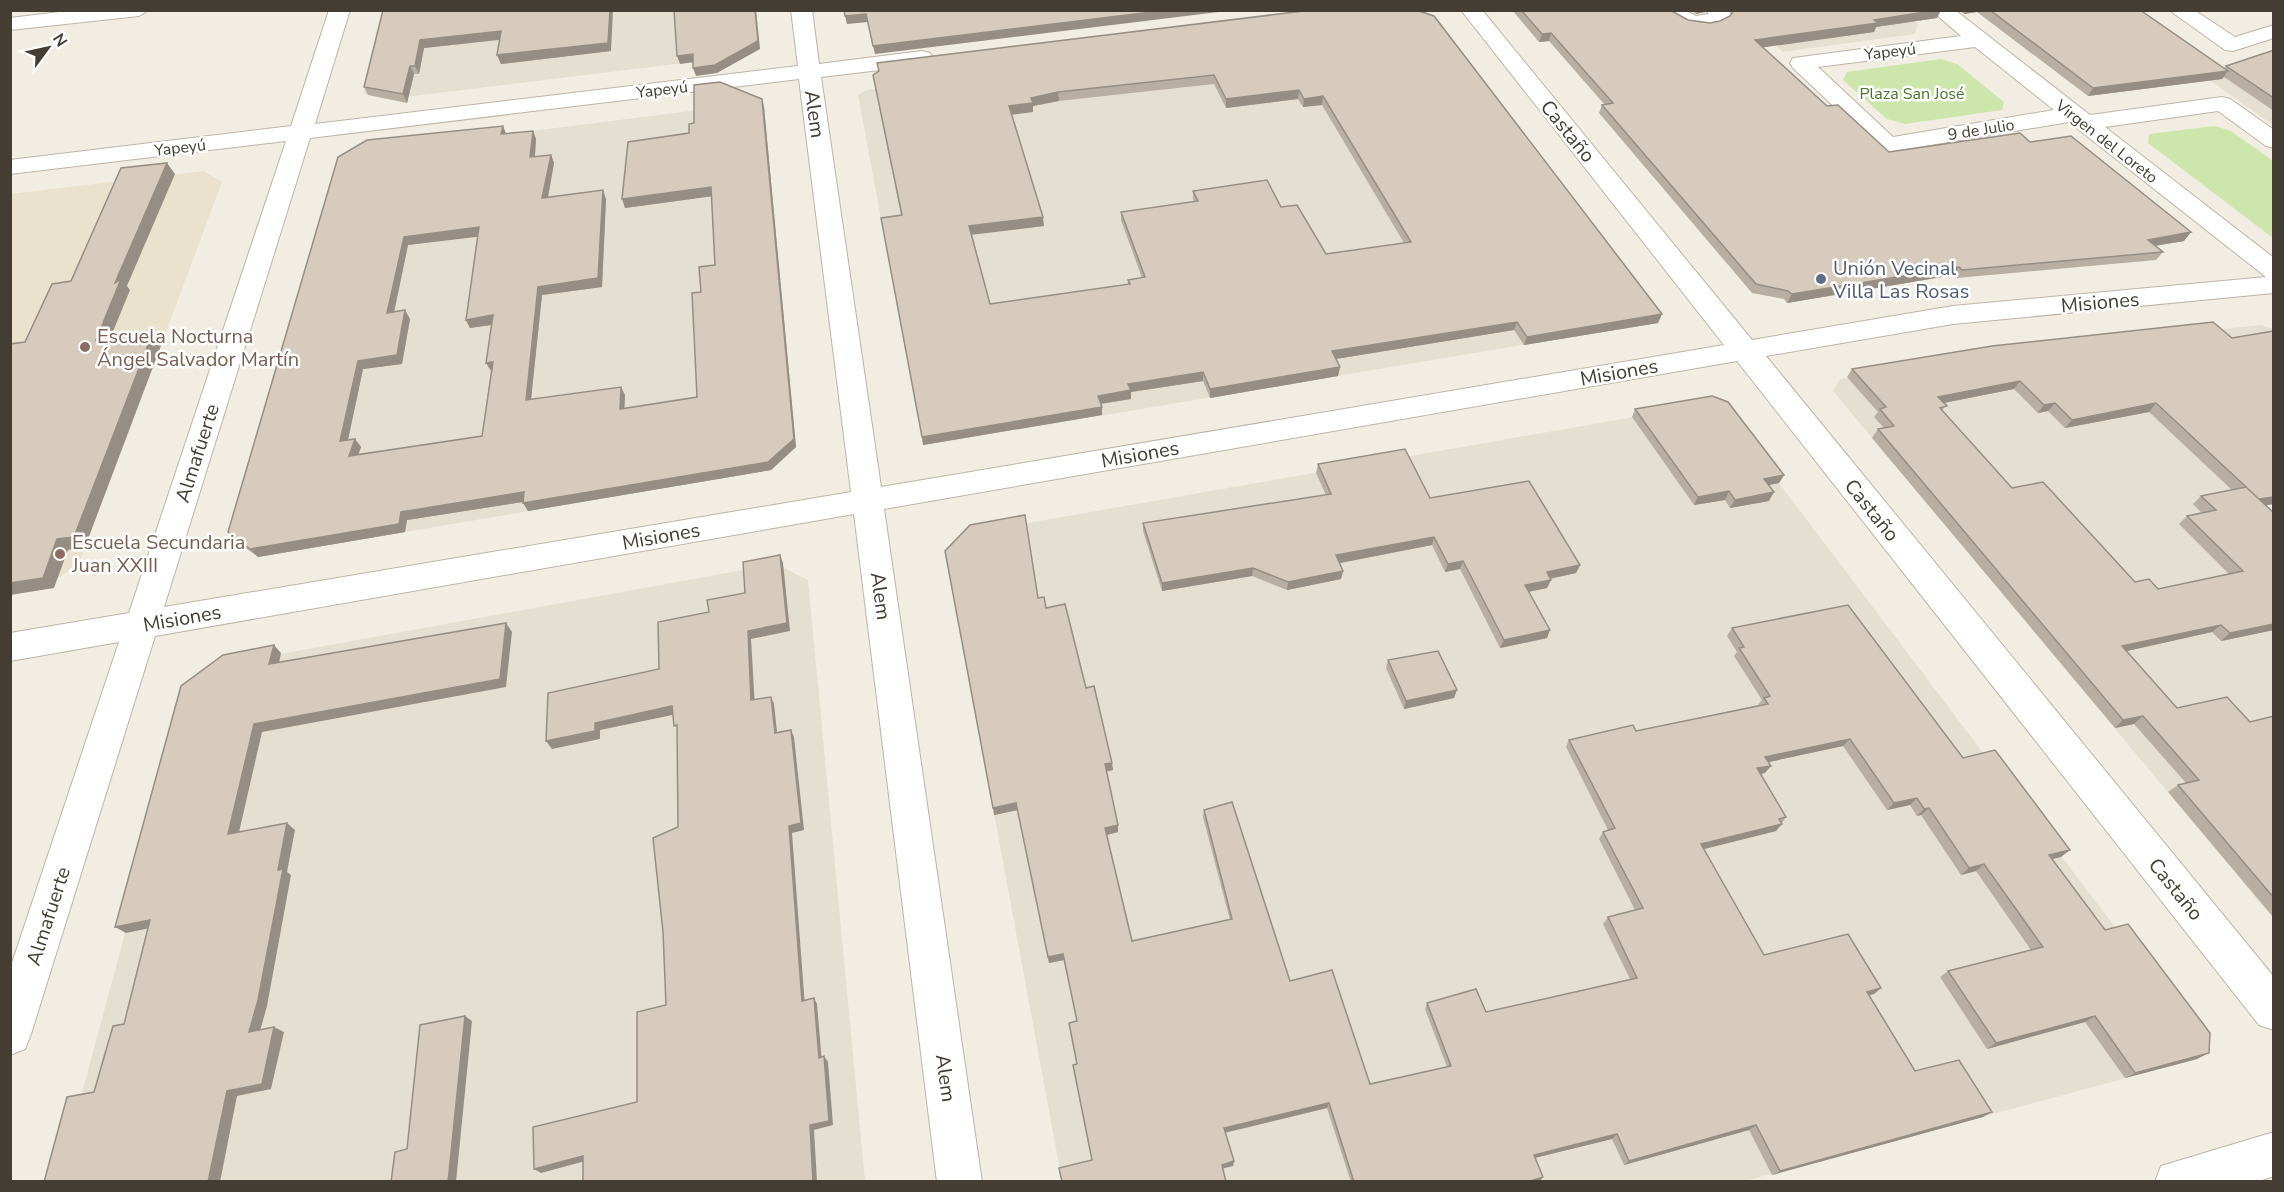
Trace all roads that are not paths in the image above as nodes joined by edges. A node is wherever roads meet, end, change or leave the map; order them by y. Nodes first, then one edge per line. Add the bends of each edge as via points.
1 (140, 10) edge
2 (340, 10) edge
3 (801, 10) edge
4 (1470, 10) edge
5 (1672, 10) edge
6 (1716, 10) edge
7 (1941, 10) edge
8 (2179, 10) edge
9 (10, 24) edge
10 (2274, 31) edge
11 (1979, 40) junction
12 (938, 56) edge
13 (809, 71) junction
14 (2079, 119) junction
15 (301, 132) junction
16 (2274, 141) edge
17 (1888, 145) joint
18 (10, 167) edge
19 (2274, 272) edge
20 (2274, 285) edge
21 (1744, 351) junction
22 (868, 501) junction
23 (142, 625) junction
24 (10, 647) edge
25 (2274, 1010) edge
26 (10, 1034) edge
27 (2274, 1154) edge
28 (960, 1182) edge
29 (2176, 1182) edge

1 - 9 street
2 - 15 street, Almafuerte
3 - 13 street, Alem
4 - 21 street, Castaño
5 - 6 street via 1681,20 1700,22 1722,16
7 - 11 street, Virgen del Loreto
8 - 10 street via 2233,45
11 - 14 street, Virgen del Loreto
11 - 17 street, Yapeyú via 1801,63
12 - 13 street, Yapeyú
13 - 15 street, Yapeyú
13 - 22 street, Alem
14 - 16 street, 9 de Julio via 2222,104
14 - 17 street, 9 de Julio
14 - 19 street, Virgen del Loreto
15 - 18 street, Yapeyú
15 - 23 street, Almafuerte
20 - 21 street, Misiones via 1953,315
21 - 22 street, Misiones
21 - 25 street, Castaño
22 - 23 street, Misiones
22 - 28 street, Alem
23 - 24 street, Misiones
23 - 26 street, Almafuerte
27 - 29 street

